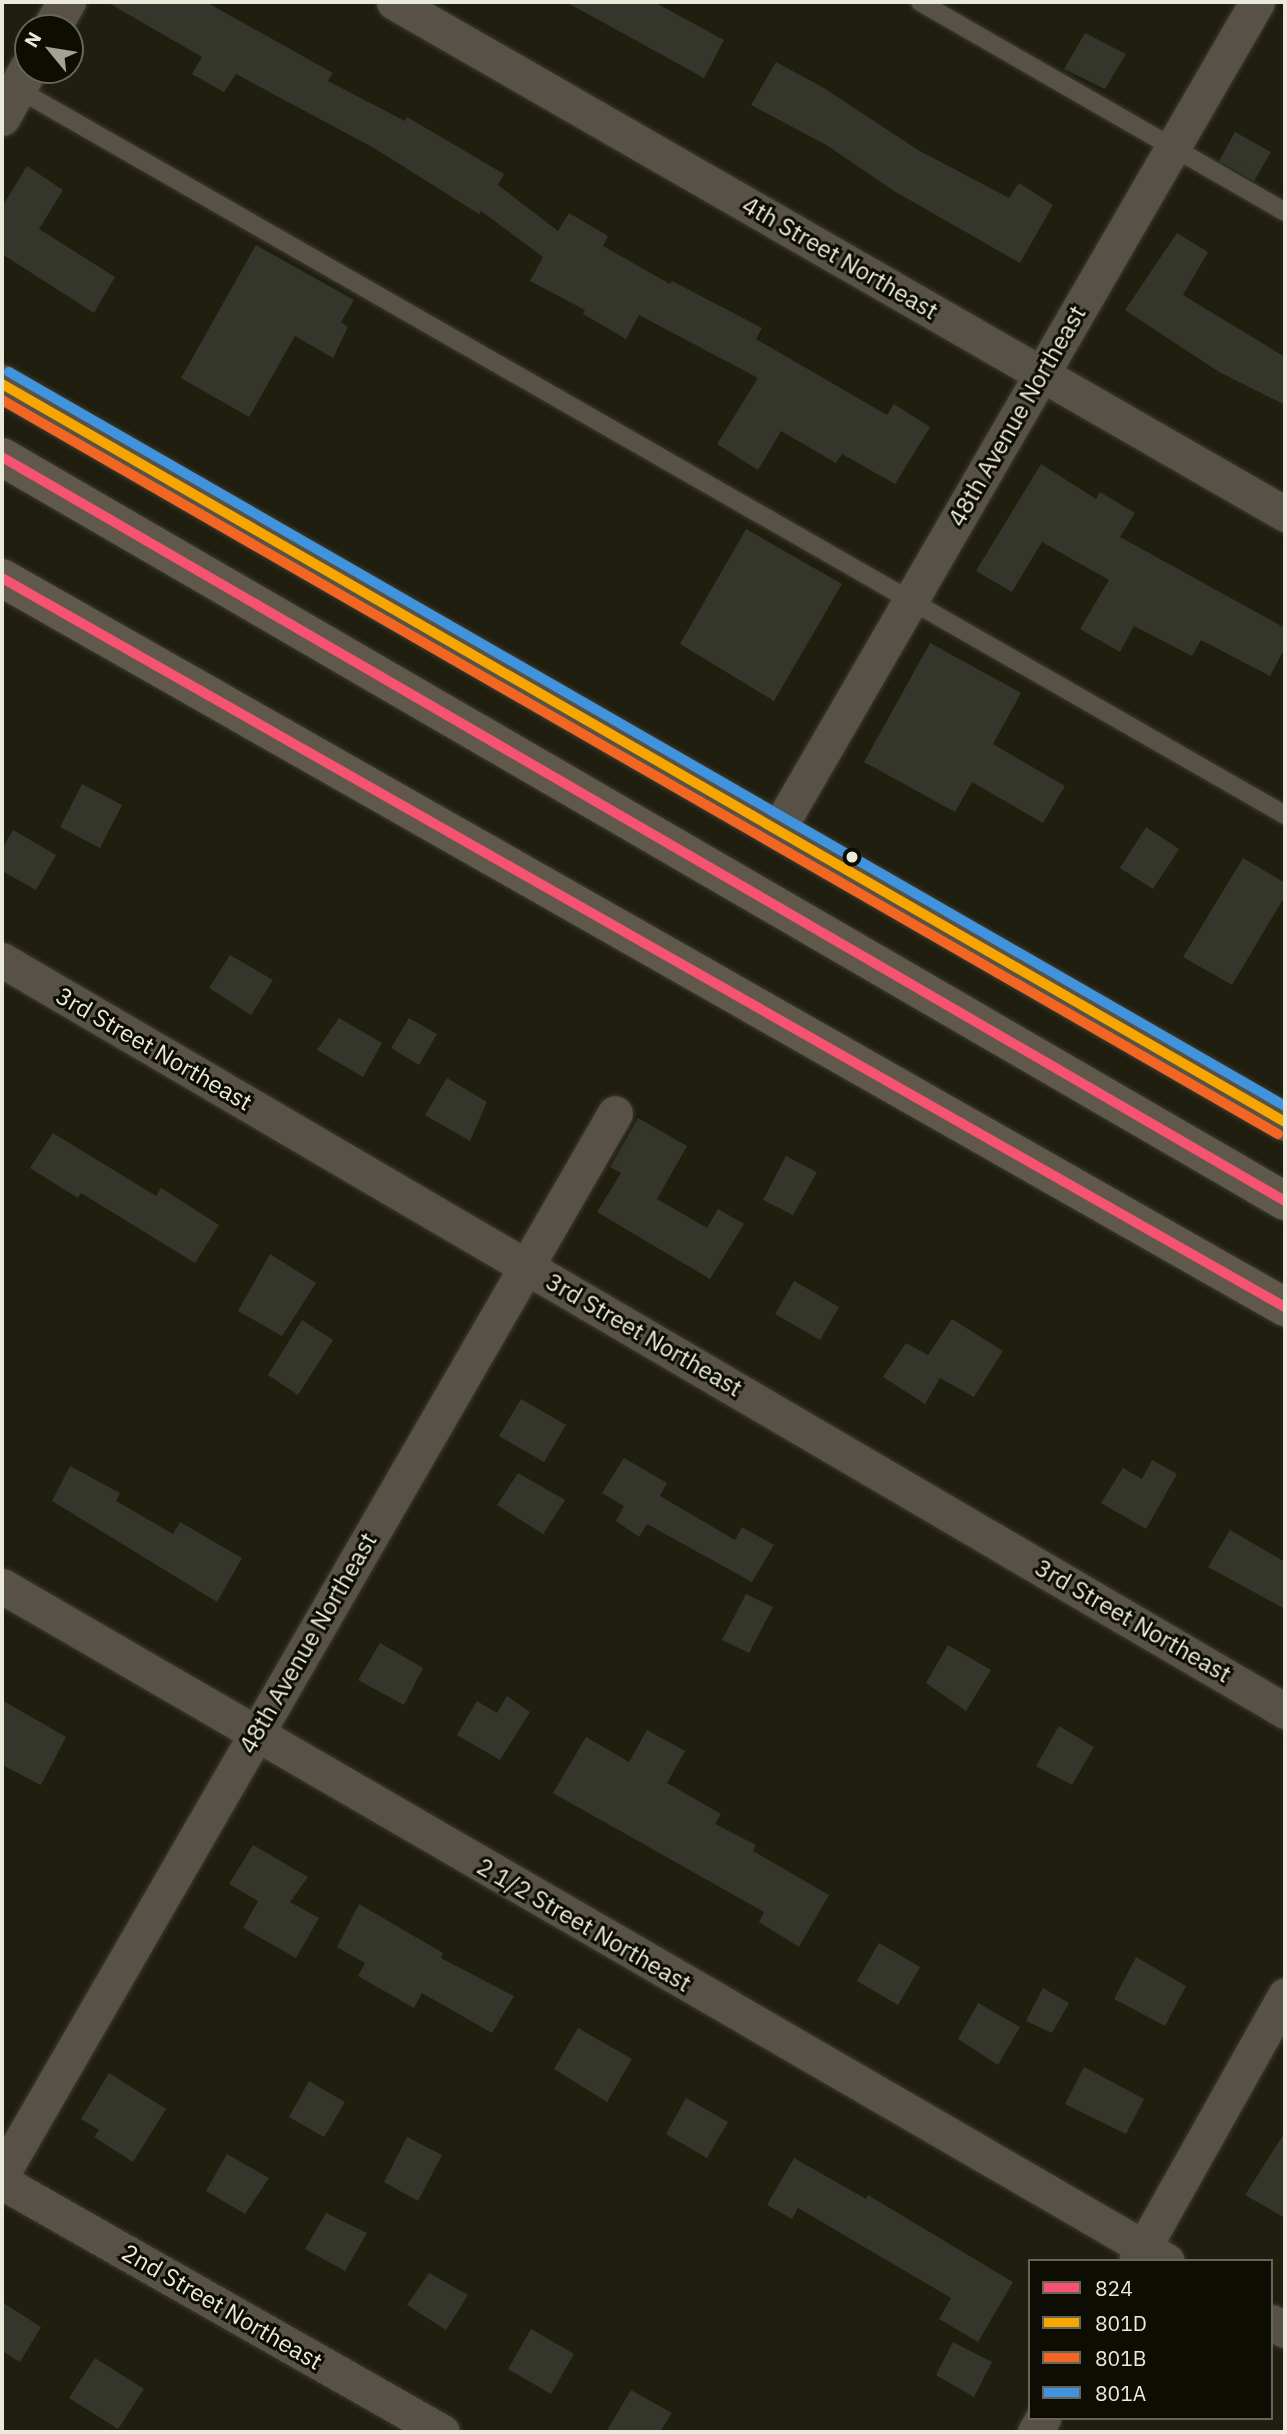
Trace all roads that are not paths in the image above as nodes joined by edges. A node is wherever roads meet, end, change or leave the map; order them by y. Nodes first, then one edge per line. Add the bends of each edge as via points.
1 (394, 2) edge
2 (920, 2) edge
3 (1257, 2) edge
4 (12, 89) edge
5 (1173, 147) junction
6 (1285, 212) edge
7 (1041, 374) junction
8 (2, 384) edge
9 (2, 457) edge
10 (1285, 514) edge
11 (2, 578) edge
12 (910, 602) junction
13 (1285, 815) edge
14 (777, 831) junction
15 (2, 960) edge
16 (615, 1113) dead end
17 (1285, 1122) edge
18 (1285, 1201) edge
19 (526, 1266) junction
20 (1285, 1307) edge
21 (2, 1586) edge
22 (1285, 1711) edge
23 (254, 1735) junction
24 (1285, 1995) edge
25 (2, 2174) edge
26 (2, 2182) edge
27 (1149, 2256) edge
28 (442, 2432) edge

1 - 7 street, 4th Street Northeast
2 - 5 lane
3 - 5 street, 48th Avenue Northeast
4 - 12 lane
5 - 6 lane
5 - 7 street, 48th Avenue Northeast
7 - 10 street, 4th Street Northeast
7 - 12 street, 48th Avenue Northeast
8 - 14 street
9 - 18 main road
11 - 20 main road
12 - 13 lane
12 - 14 street, 48th Avenue Northeast
14 - 17 street
15 - 19 street, 3rd Street Northeast
16 - 19 street, 48th Avenue Northeast
19 - 22 street, 3rd Street Northeast
19 - 23 street, 48th Avenue Northeast
21 - 23 street, 2 1/2 Street Northeast
23 - 25 street, 48th Avenue Northeast
23 - 27 street, 2 1/2 Street Northeast
24 - 27 street
26 - 28 street, 2nd Street Northeast

